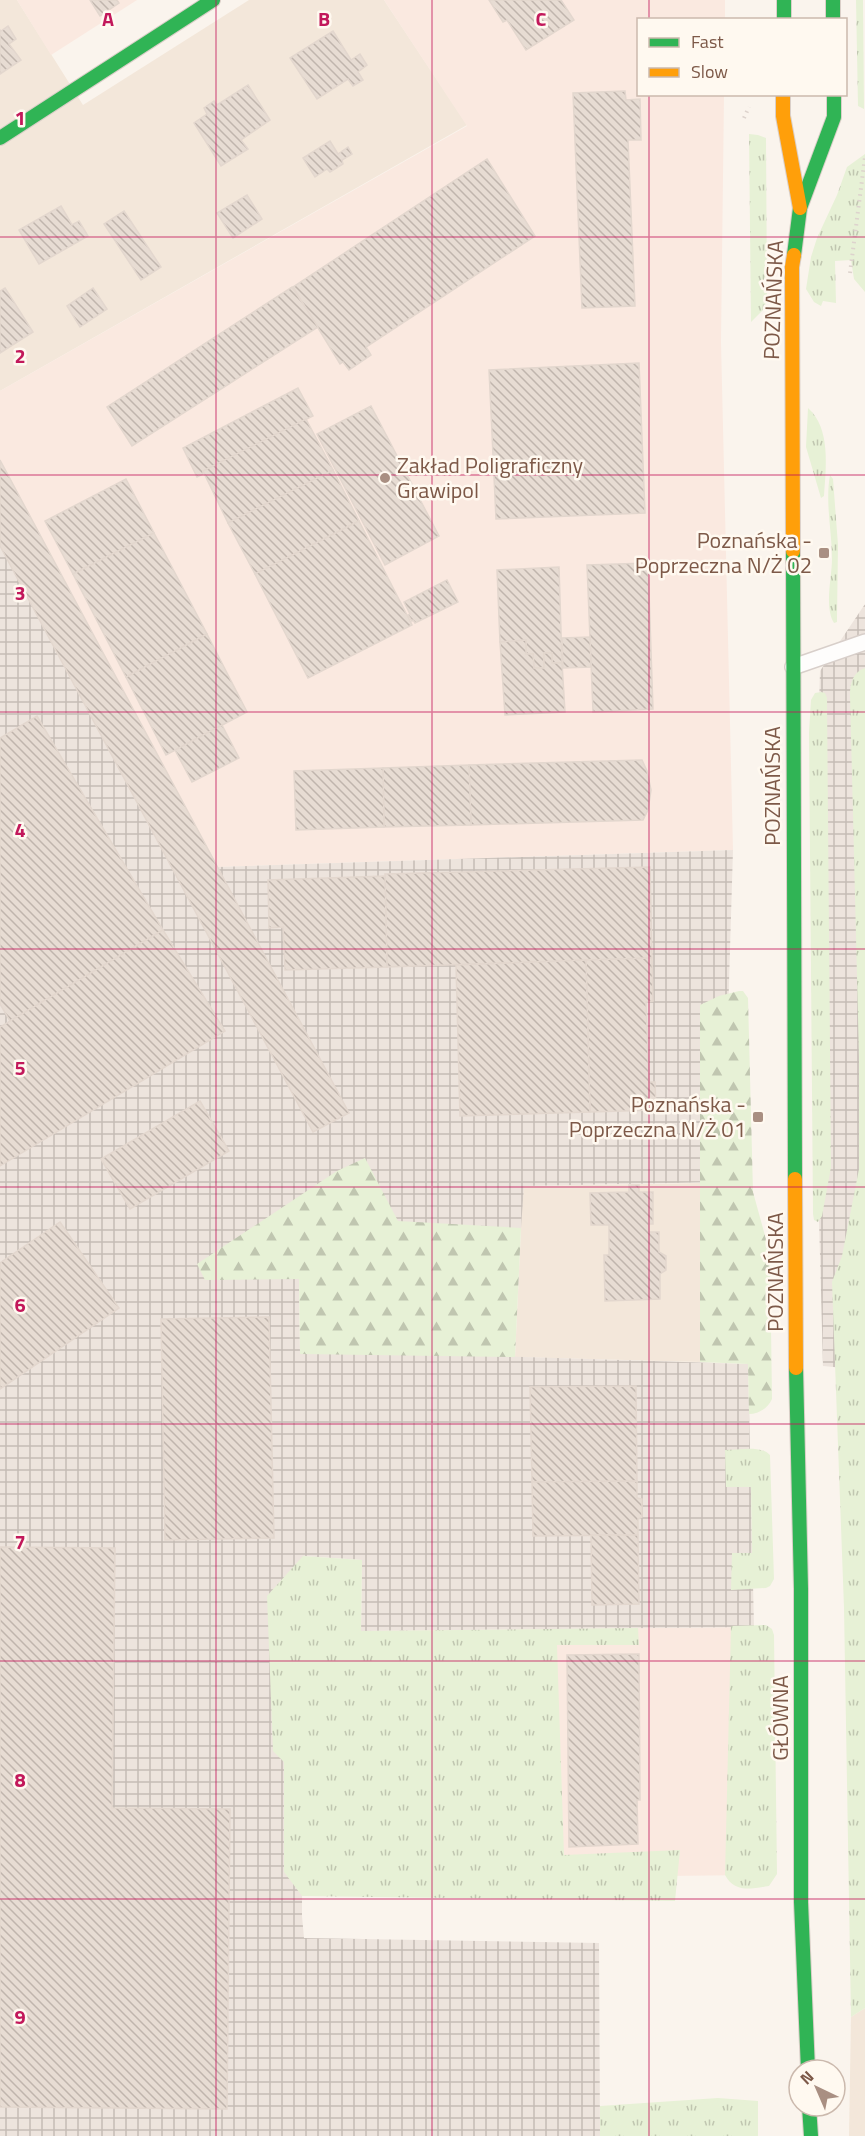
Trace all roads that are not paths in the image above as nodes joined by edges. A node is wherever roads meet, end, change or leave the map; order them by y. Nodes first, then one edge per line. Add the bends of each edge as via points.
1 (213, 0) edge
2 (784, 0) edge
3 (833, 0) edge
4 (784, 18) edge
5 (833, 18) edge
6 (783, 96) edge
7 (834, 96) edge
8 (0, 138) edge
9 (800, 208) junction
10 (865, 642) edge
11 (793, 667) junction
12 (796, 1365) joint
13 (808, 2058) edge
14 (810, 2118) edge
15 (811, 2136) edge

1 - 8 main road
2 - 4 main road
3 - 5 main road
6 - 9 main road, POZNAŃSKA via 783,116
7 - 9 main road, POZNAŃSKA via 834,117
9 - 11 main road, POZNAŃSKA via 792,267
10 - 11 lane
11 - 12 main road, POZNAŃSKA
12 - 13 main road, GŁÓWNA via 801,1902
14 - 15 main road

